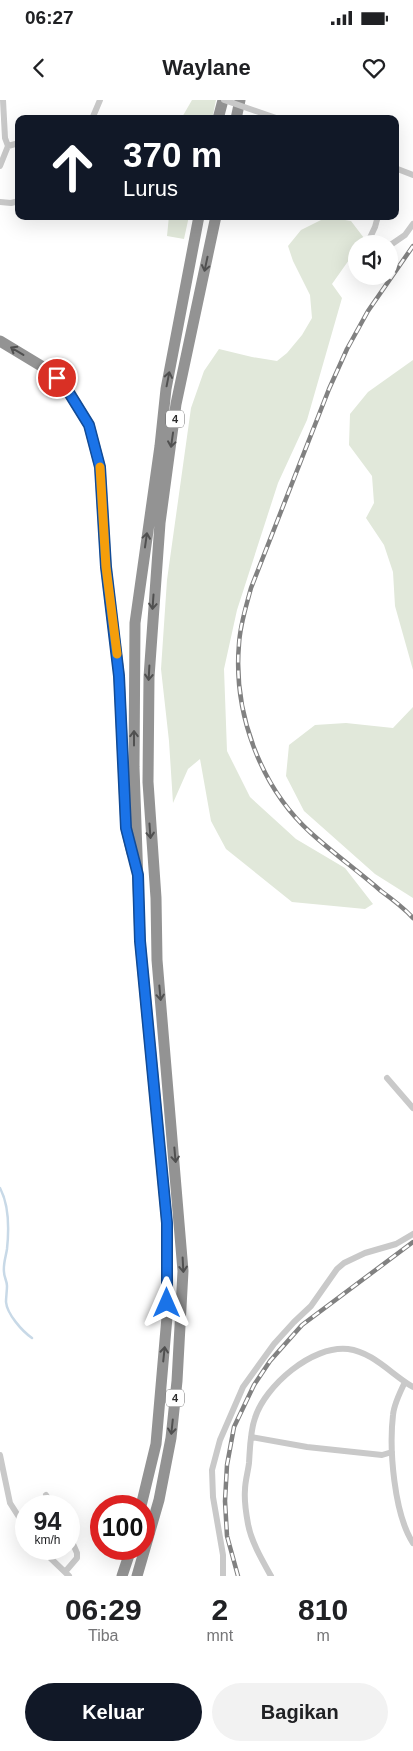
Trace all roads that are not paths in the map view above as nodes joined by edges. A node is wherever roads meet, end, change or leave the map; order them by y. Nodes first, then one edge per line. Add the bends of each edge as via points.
1 (3, 100) edge
2 (100, 100) edge
3 (224, 100) edge
4 (240, 100) edge
5 (94, 115) edge
6 (219, 115) edge
7 (237, 115) edge
8 (267, 115) edge
9 (15, 144) edge
10 (8, 146) junction
11 (0, 166) edge
12 (399, 170) edge
13 (413, 175) edge
14 (0, 202) edge
15 (15, 202) edge
16 (198, 220) edge
17 (215, 220) edge
18 (377, 220) edge
19 (413, 224) edge
20 (372, 235) edge
21 (398, 240) edge
22 (0, 341) edge
23 (138, 875) junction
24 (387, 1078) dead end
25 (413, 1108) edge
26 (413, 1234) edge
27 (405, 1382) junction
28 (413, 1387) edge
29 (251, 1438) junction
30 (392, 1452) junction
31 (0, 1455) edge
32 (144, 1495) edge
33 (15, 1511) edge
34 (413, 1543) edge
35 (52, 1560) edge
36 (76, 1560) edge
37 (127, 1560) edge
38 (67, 1574) edge
39 (122, 1576) edge
40 (137, 1576) edge
41 (223, 1576) edge
42 (271, 1576) edge

1 - 10 street
2 - 5 street
3 - 6 highway
3 - 8 street, bridge
4 - 7 highway
9 - 10 street
10 - 11 street
12 - 13 street
14 - 15 street
23 -> 16 highway, 4 via 134,767 135,623 166,389
17 -> 40 highway, 4 via 176,404 160,523 149,669 148,782 157,960 183,1271 171,1438 159,1500
18 - 20 street
19 - 21 street
23 -> 22 highway via 126,828 119,676 98,459 89,425 68,391 43,367
32 -> 23 highway, 4 via 156,1444 167,1317 167,1223 140,941
24 - 25 street
26 - 41 street via 396,1244 365,1253 337,1269 312,1306 274,1344 243,1387 220,1440 212,1470
27 - 28 street
27 - 29 street via 380,1364 347,1349 312,1357 289,1372 264,1400 255,1418
27 - 30 street via 393,1413
29 - 30 street via 308,1448 382,1455
29 - 42 street via 244,1489 248,1524
30 - 34 street via 399,1505
31 - 33 street via 10,1503
35 - 38 street
36 - 38 street
37 - 39 highway

